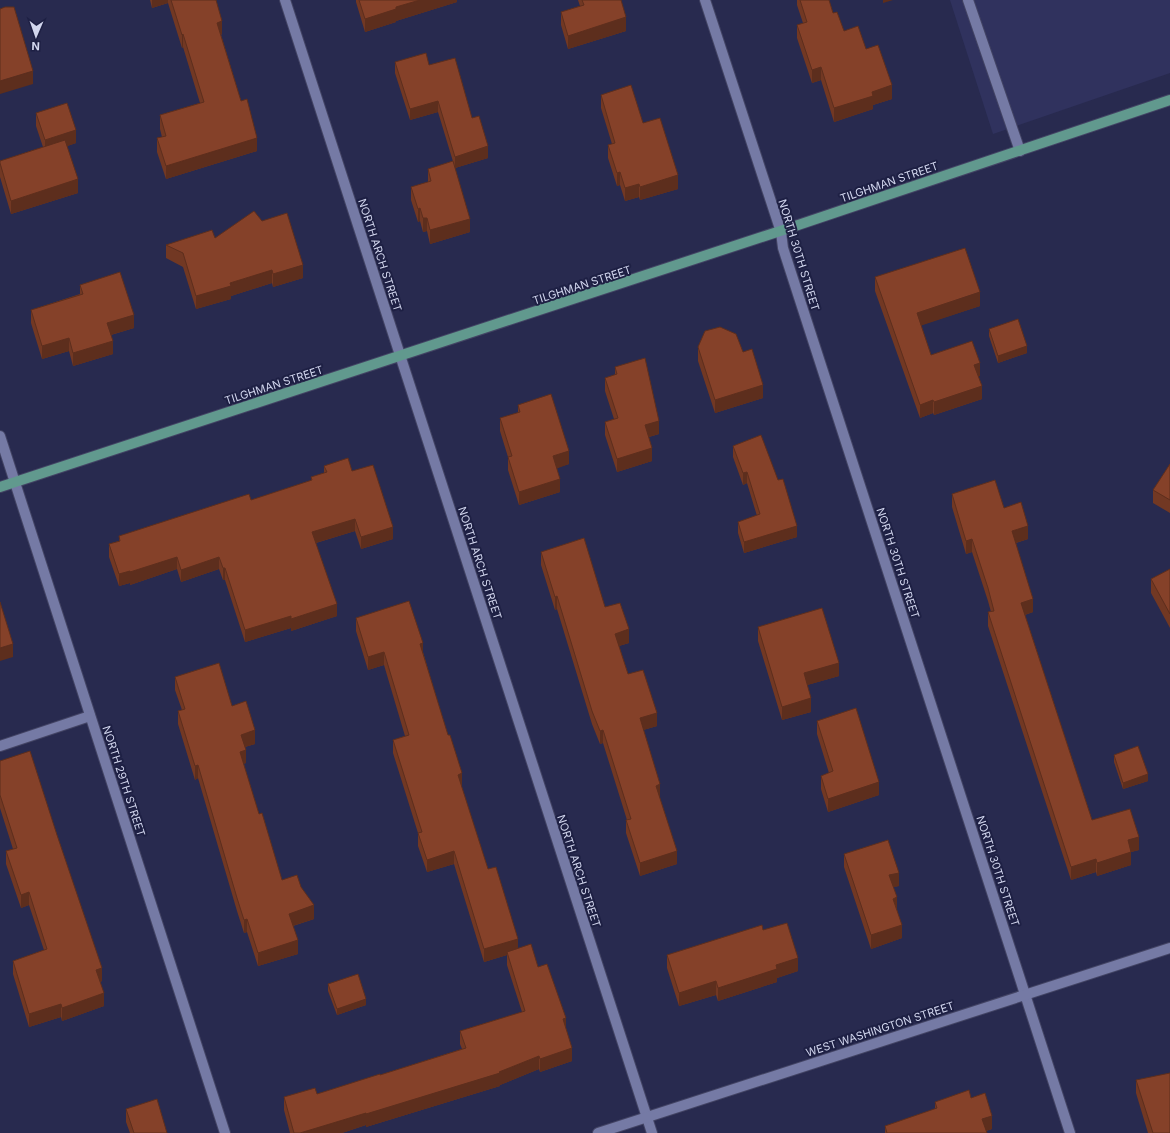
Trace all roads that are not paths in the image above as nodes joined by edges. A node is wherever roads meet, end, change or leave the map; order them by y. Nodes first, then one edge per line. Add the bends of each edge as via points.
1 (285, 0) edge
2 (705, 0) edge
3 (968, 0) edge
4 (1170, 100) edge
5 (1020, 151) junction
6 (781, 232) junction
7 (401, 357) junction
8 (0, 436) edge
9 (15, 482) junction
10 (0, 487) edge
11 (90, 716) junction
12 (0, 746) edge
13 (1170, 948) edge
14 (1025, 995) junction
15 (646, 1117) junction
16 (225, 1133) edge
17 (598, 1133) edge
18 (652, 1133) edge
19 (1070, 1133) edge

1 - 7 street, NORTH ARCH STREET
2 - 6 street, NORTH 30TH STREET
3 - 5 street
4 - 5 main road, TILGHMAN STREET
5 - 6 main road, TILGHMAN STREET
6 - 7 main road, TILGHMAN STREET
6 - 14 street, NORTH 30TH STREET via 783,248
7 - 9 main road, TILGHMAN STREET
7 - 15 street, NORTH ARCH STREET
8 - 9 street, NORTH 29TH STREET
9 - 10 main road, TILGHMAN STREET
9 - 11 street, NORTH 29TH STREET
11 - 12 street
11 - 16 street, NORTH 29TH STREET
13 - 14 street, WEST WASHINGTON STREET
14 - 15 street, WEST WASHINGTON STREET
14 - 19 street, NORTH 30TH STREET
15 - 17 street, WEST WASHINGTON STREET
15 - 18 street, NORTH ARCH STREET

